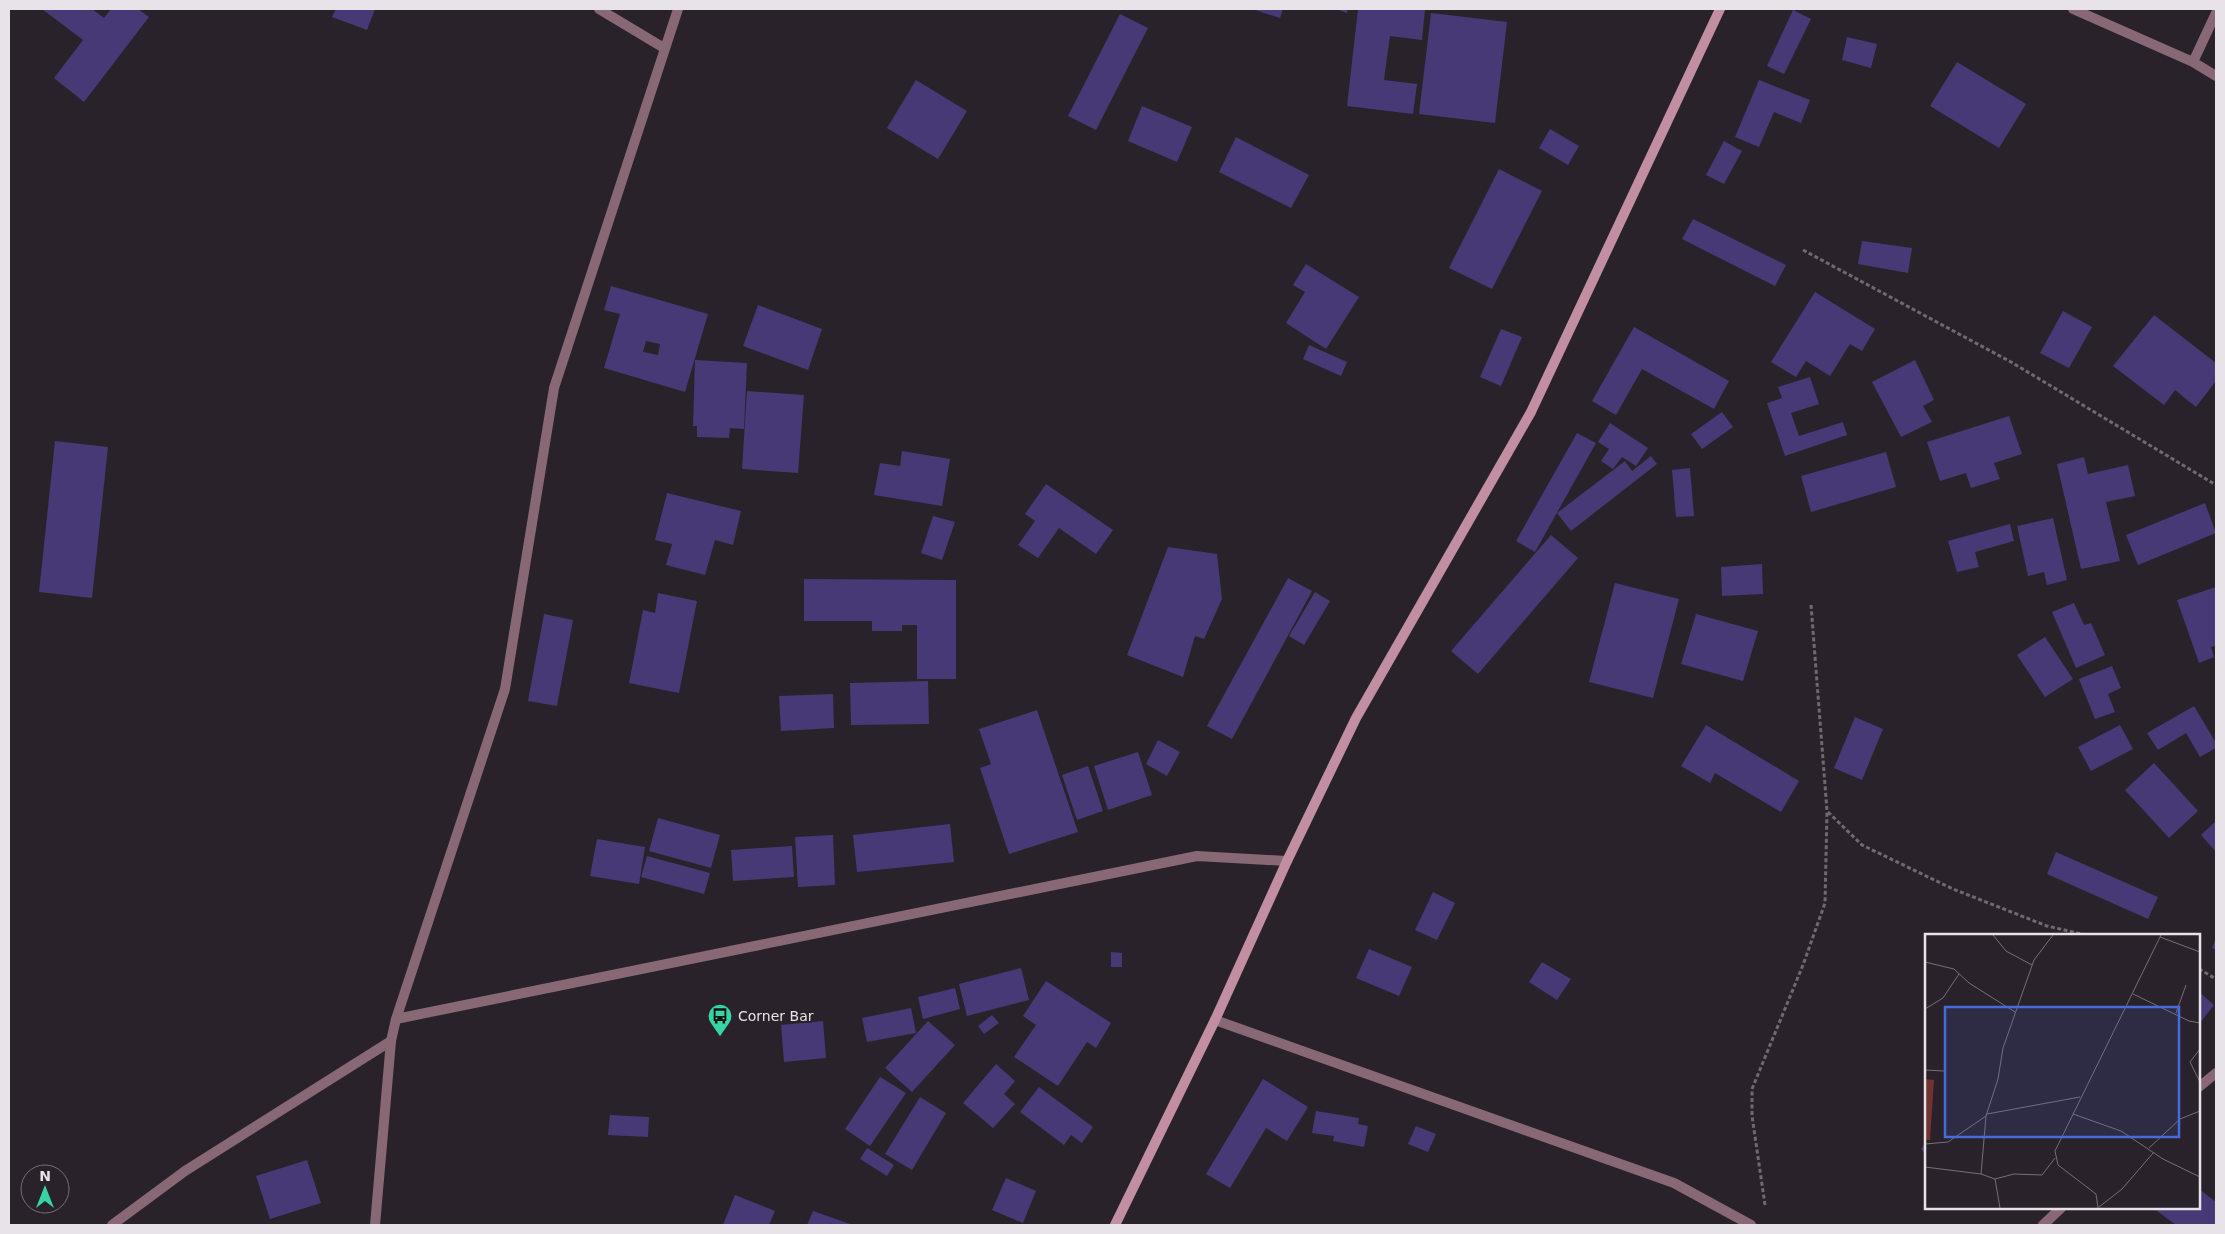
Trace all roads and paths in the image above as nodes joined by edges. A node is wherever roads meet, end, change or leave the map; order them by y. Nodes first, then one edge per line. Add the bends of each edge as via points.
1 (599, 9) edge
2 (678, 9) edge
3 (1720, 9) edge
4 (2073, 9) edge
5 (2216, 13) edge
6 (664, 48) junction
7 (2193, 62) junction
8 (2216, 76) edge
9 (1803, 250) dead end
10 (2216, 485) edge
11 (1811, 605) dead end
12 (1827, 811) junction
13 (1287, 861) junction
14 (2082, 934) edge
15 (2200, 970) edge
16 (2216, 979) edge
17 (396, 1019) junction
18 (1215, 1020) junction
19 (391, 1041) junction
20 (2216, 1073) edge
21 (2200, 1086) edge
22 (2060, 1209) edge
23 (1766, 1215) dead end
24 (112, 1225) edge
25 (375, 1225) edge
26 (1115, 1225) edge
27 (1750, 1225) edge
28 (2043, 1225) edge

1 - 6 street
2 - 6 street
3 - 13 main road via 1531,412 1356,718
4 - 7 street
5 - 7 street
6 - 17 street via 554,388 505,689
7 - 8 street
9 - 10 path via 2010,362
11 - 12 path
12 - 14 path via 1862,845 1953,889 2047,926
12 - 23 path via 1825,903 1752,1089 1752,1116
13 - 17 street via 1197,856
13 - 18 main road
15 - 16 path
17 - 19 street
18 - 26 main road
18 - 27 street via 1674,1183
19 - 24 street via 185,1171
19 - 25 street
20 - 21 street
22 - 28 street

